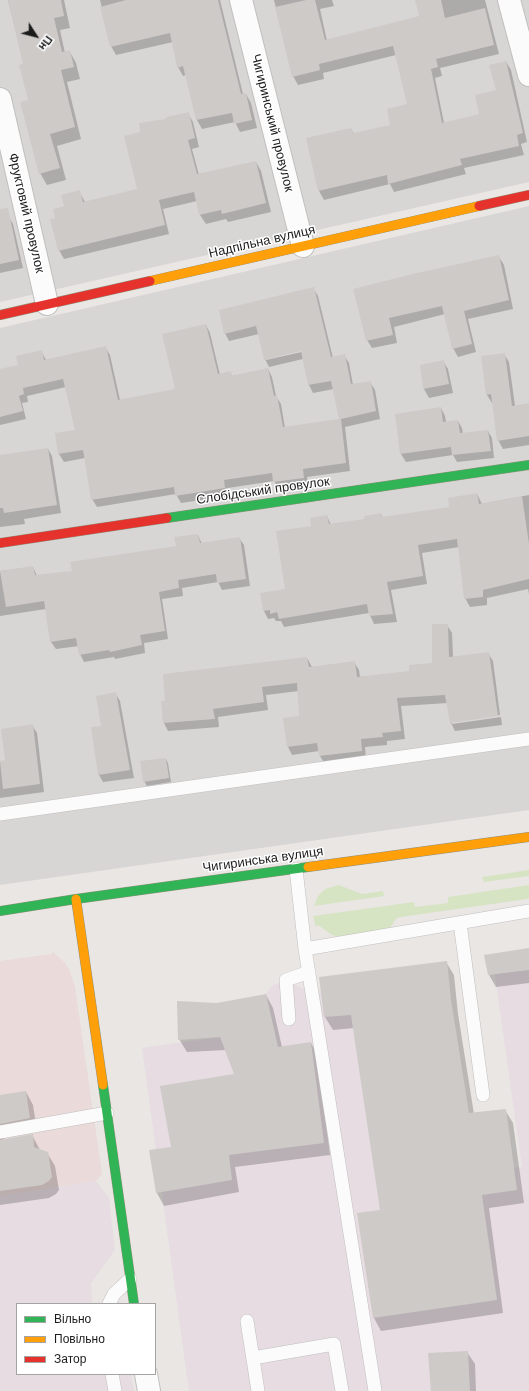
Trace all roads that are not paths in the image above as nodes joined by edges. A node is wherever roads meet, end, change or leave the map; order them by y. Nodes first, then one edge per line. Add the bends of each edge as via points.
1 (241, 0) edge
2 (509, 0) edge
3 (529, 75) edge
4 (0, 99) edge
5 (529, 195) edge
6 (303, 246) junction
7 (47, 304) junction
8 (0, 315) edge
9 (529, 465) edge
10 (0, 543) edge
11 (529, 738) edge
12 (0, 814) edge
13 (529, 837) edge
14 (296, 868) junction
15 (76, 899) junction
16 (0, 911) edge
17 (529, 911) edge
18 (460, 923) junction
19 (305, 950) junction
20 (309, 972) junction
21 (289, 1019) dead end
22 (483, 1095) dead end
23 (107, 1114) junction
24 (0, 1132) edge
25 (130, 1279) junction
26 (110, 1303) edge
27 (134, 1303) edge
28 (247, 1321) dead end
29 (253, 1358) junction
30 (112, 1375) edge
31 (146, 1375) edge
32 (115, 1391) edge
33 (149, 1391) edge
34 (258, 1391) edge
35 (342, 1391) edge
36 (375, 1391) edge

1 - 6 street, Чигиринський провулок
2 - 3 street
4 - 7 street, Фруктовий провулок
5 - 6 street, Надпільна вулиця
6 - 7 street, Надпільна вулиця
7 - 8 street, Надпільна вулиця
9 - 10 street, Слобідський провулок
11 - 12 lane
13 - 14 street, Чигиринська вулиця
14 - 15 street, Чигиринська вулиця
14 - 19 lane
15 - 16 street, Чигиринська вулиця
15 - 23 street
17 - 18 lane
18 - 19 lane
18 - 22 lane
19 - 20 lane
20 - 21 lane via 286,980
20 - 36 lane
23 - 24 lane
23 - 25 street
25 - 26 lane via 114,1294
25 - 27 street
28 - 29 lane
29 - 34 lane
29 - 35 lane via 334,1344
30 - 32 lane
31 - 33 street

